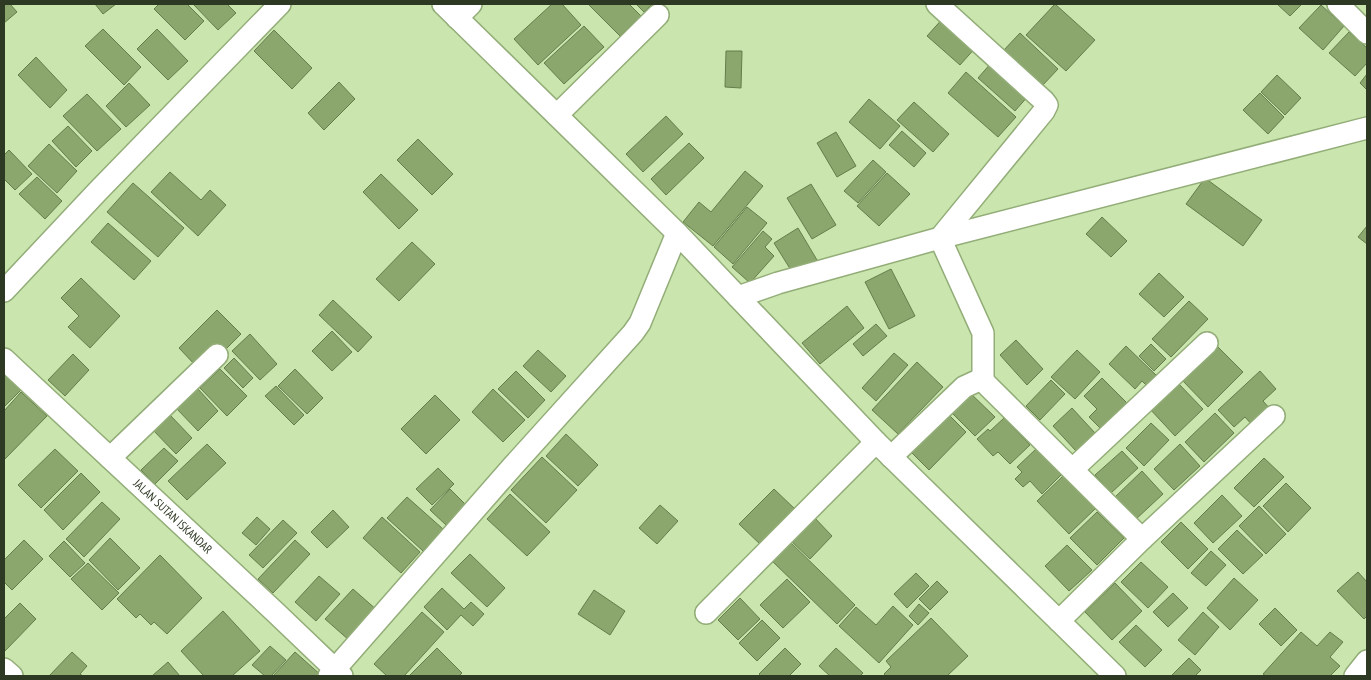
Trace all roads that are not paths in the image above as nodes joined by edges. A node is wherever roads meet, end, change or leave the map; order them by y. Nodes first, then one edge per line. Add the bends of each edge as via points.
1 (280, 4) edge
2 (936, 4) edge
3 (1338, 4) edge
4 (457, 8) edge
5 (658, 15) dead end
6 (1367, 33) edge
7 (557, 115) junction
8 (1367, 128) edge
9 (677, 233) junction
10 (940, 238) junction
11 (4, 291) edge
12 (738, 297) junction
13 (1207, 343) dead end
14 (217, 355) dead end
15 (4, 359) edge
16 (983, 381) junction
17 (1274, 416) dead end
18 (876, 442) junction
19 (892, 457) junction
20 (110, 458) junction
21 (1073, 469) junction
22 (1142, 539) junction
23 (706, 613) dead end
24 (1059, 620) junction
25 (1367, 661) edge
26 (4, 669) edge
27 (335, 674) edge
28 (12, 676) edge
29 (1115, 676) edge
30 (1355, 676) edge

1 - 11 street
2 - 10 street via 1047,104 1044,112
3 - 6 street
4 - 7 street
5 - 7 street
7 - 9 street
8 - 10 street
9 - 12 street
9 - 27 street via 633,333 513,466
10 - 12 street
10 - 16 street via 983,332
12 - 18 street
13 - 21 street
14 - 20 street
15 - 20 street, JALAN SUTAN ISKANDAR
16 - 19 street via 964,387
16 - 21 street
17 - 22 street
18 - 19 street
18 - 23 street
19 - 24 street
20 - 27 street, JALAN SUTAN ISKANDAR via 274,611
21 - 22 street
22 - 24 street
24 - 29 street
25 - 30 street
26 - 28 street

